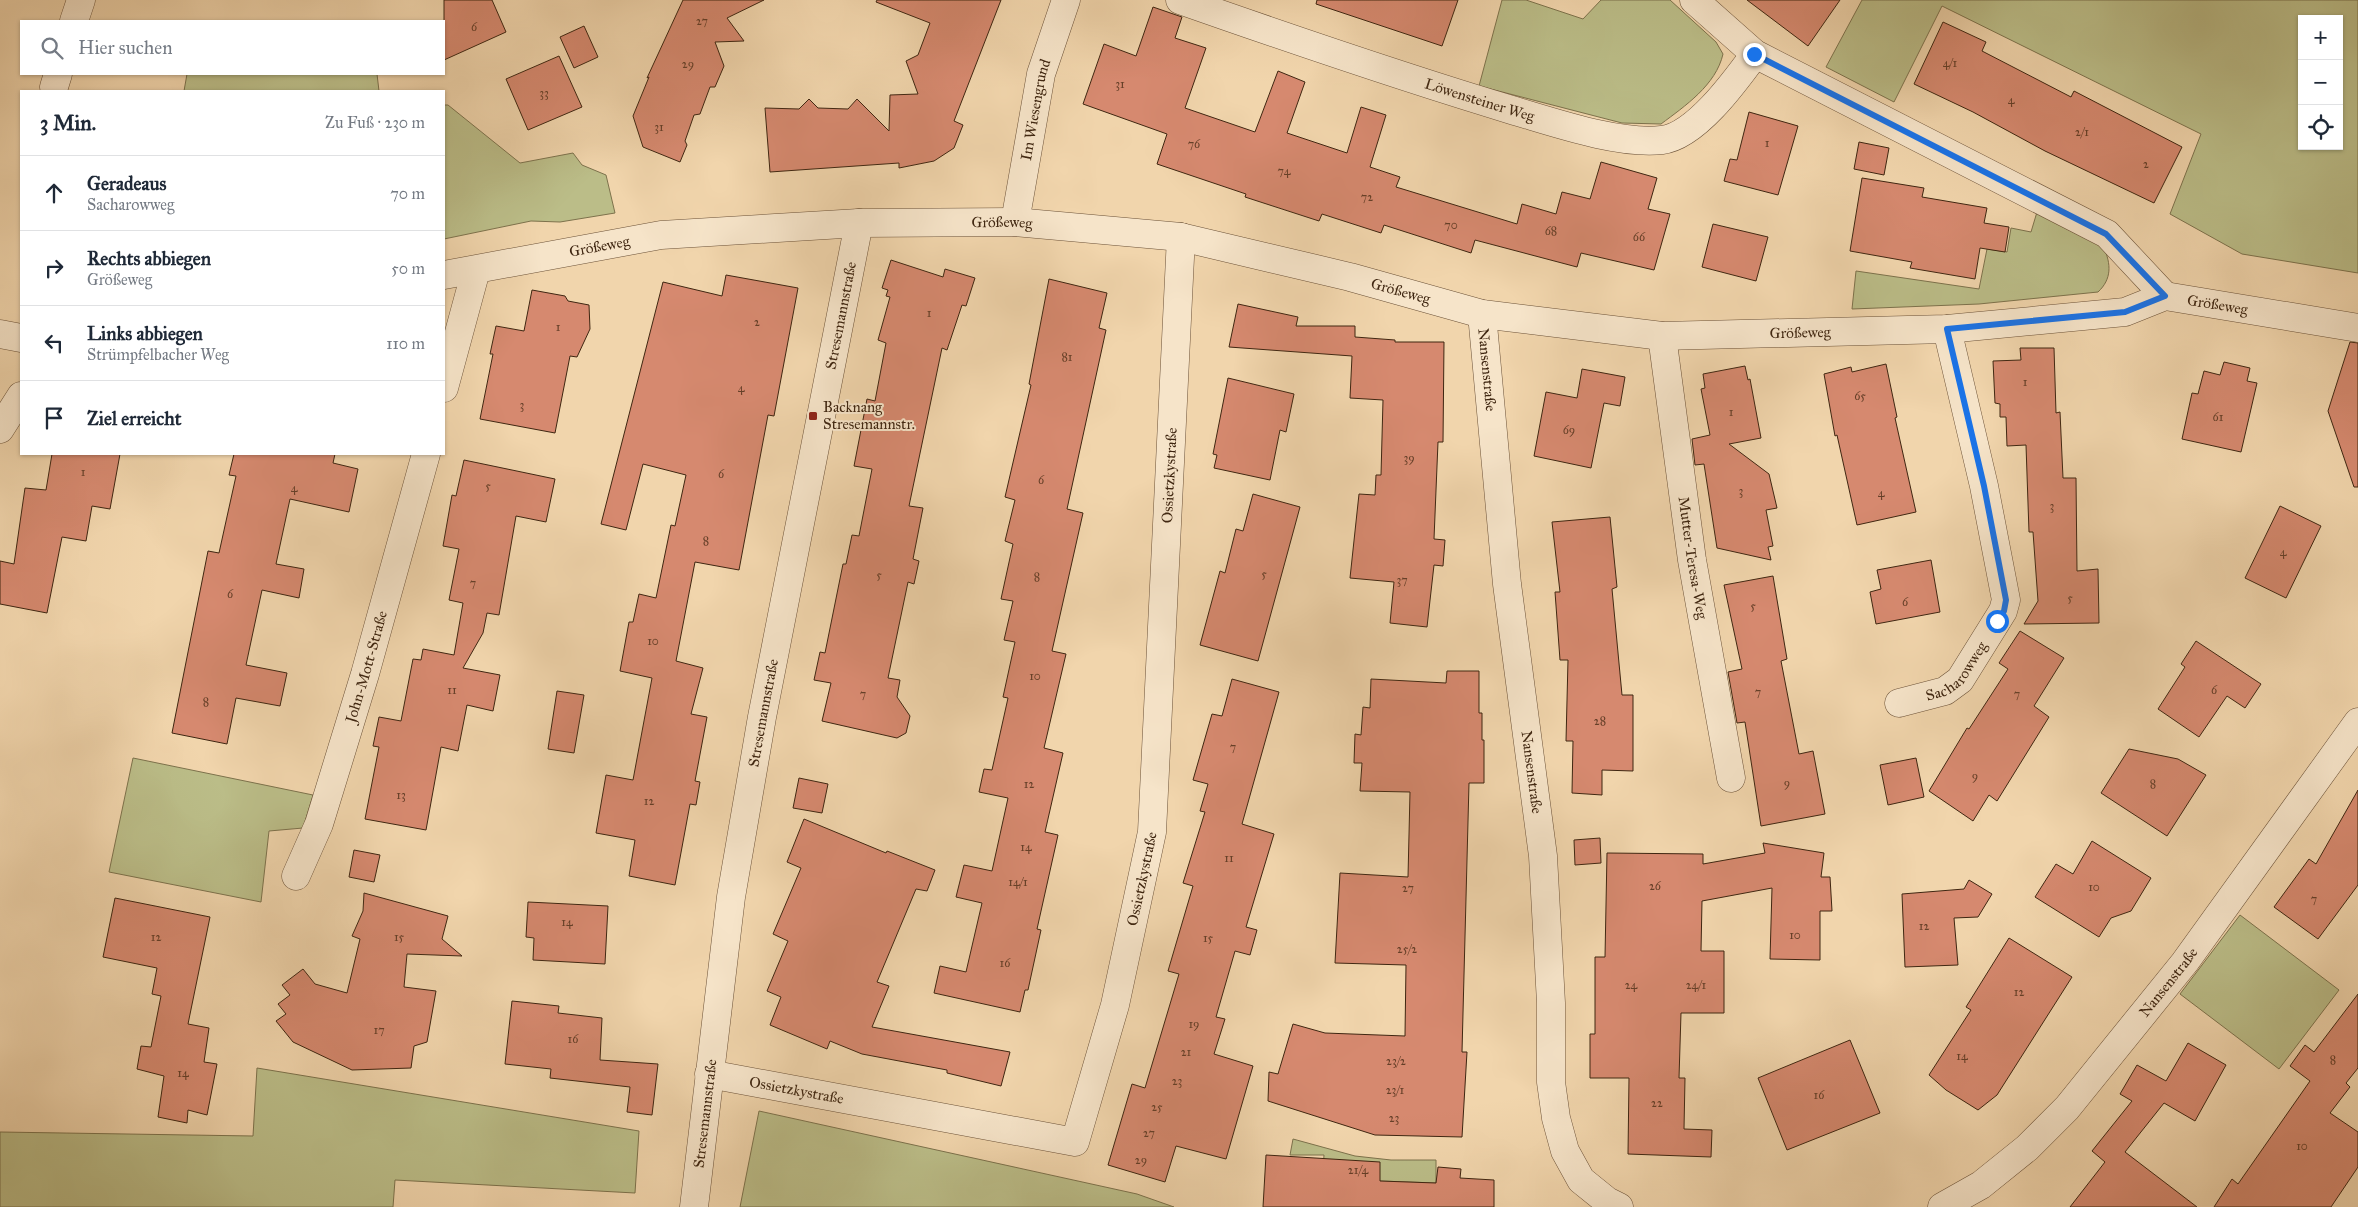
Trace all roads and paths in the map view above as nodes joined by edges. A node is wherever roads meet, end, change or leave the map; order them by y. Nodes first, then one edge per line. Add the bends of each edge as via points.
1 (81, 0) edge
2 (1066, 0) edge
3 (1180, 0) edge
4 (1694, 0) edge
5 (74, 20) edge
6 (1754, 54) junction
7 (1014, 222) junction
8 (859, 224) junction
9 (1181, 237) junction
10 (476, 270) junction
11 (445, 275) edge
12 (2165, 296) junction
13 (1482, 314) junction
14 (2358, 328) edge
15 (1947, 329) junction
16 (0, 334) edge
17 (1662, 336) junction
18 (20, 338) edge
19 (445, 384) edge
20 (20, 398) edge
21 (0, 429) edge
22 (426, 455) edge
23 (1899, 703) dead end
24 (2358, 722) edge
25 (1731, 778) dead end
26 (296, 876) dead end
27 (709, 1074) junction
28 (694, 1207) edge
29 (1619, 1207) edge
30 (1942, 1207) edge

1 - 5 street
2 - 7 street, Im Wiesengrund via 1041,74
3 - 6 street, Löwensteiner Weg via 1403,78 1617,138 1663,140 1680,134 1706,112
4 - 6 street
6 - 12 street via 2106,234
7 - 8 street, Größeweg
7 - 9 street, Größeweg
8 - 10 street, Größeweg via 661,235
8 - 27 street, Stresemannstraße via 762,717 731,897
9 - 13 street, Größeweg via 1350,277
9 - 27 street, Ossietzkystraße via 1152,832 1115,1005 1075,1142
10 - 11 street, Größeweg
10 - 19 street
12 - 14 street, Größeweg
12 - 15 street, Größeweg via 2125,312
13 - 17 street, Größeweg
13 - 29 street, Nansenstraße via 1507,584 1543,856 1551,1003 1551,1082 1556,1118 1565,1151 1582,1180
15 - 17 street, Größeweg
15 - 23 street, Sacharowweg via 1984,486 2006,600 2004,611 1952,688
16 - 18 street
17 - 25 street, Mutter-Teresa-Weg via 1692,560
20 - 21 street
22 - 26 street, John-Mott-Straße via 365,674 319,824
24 - 30 street, Nansenstraße via 2185,962 2067,1108 2027,1148 1981,1185
27 - 28 street, Stresemannstraße

